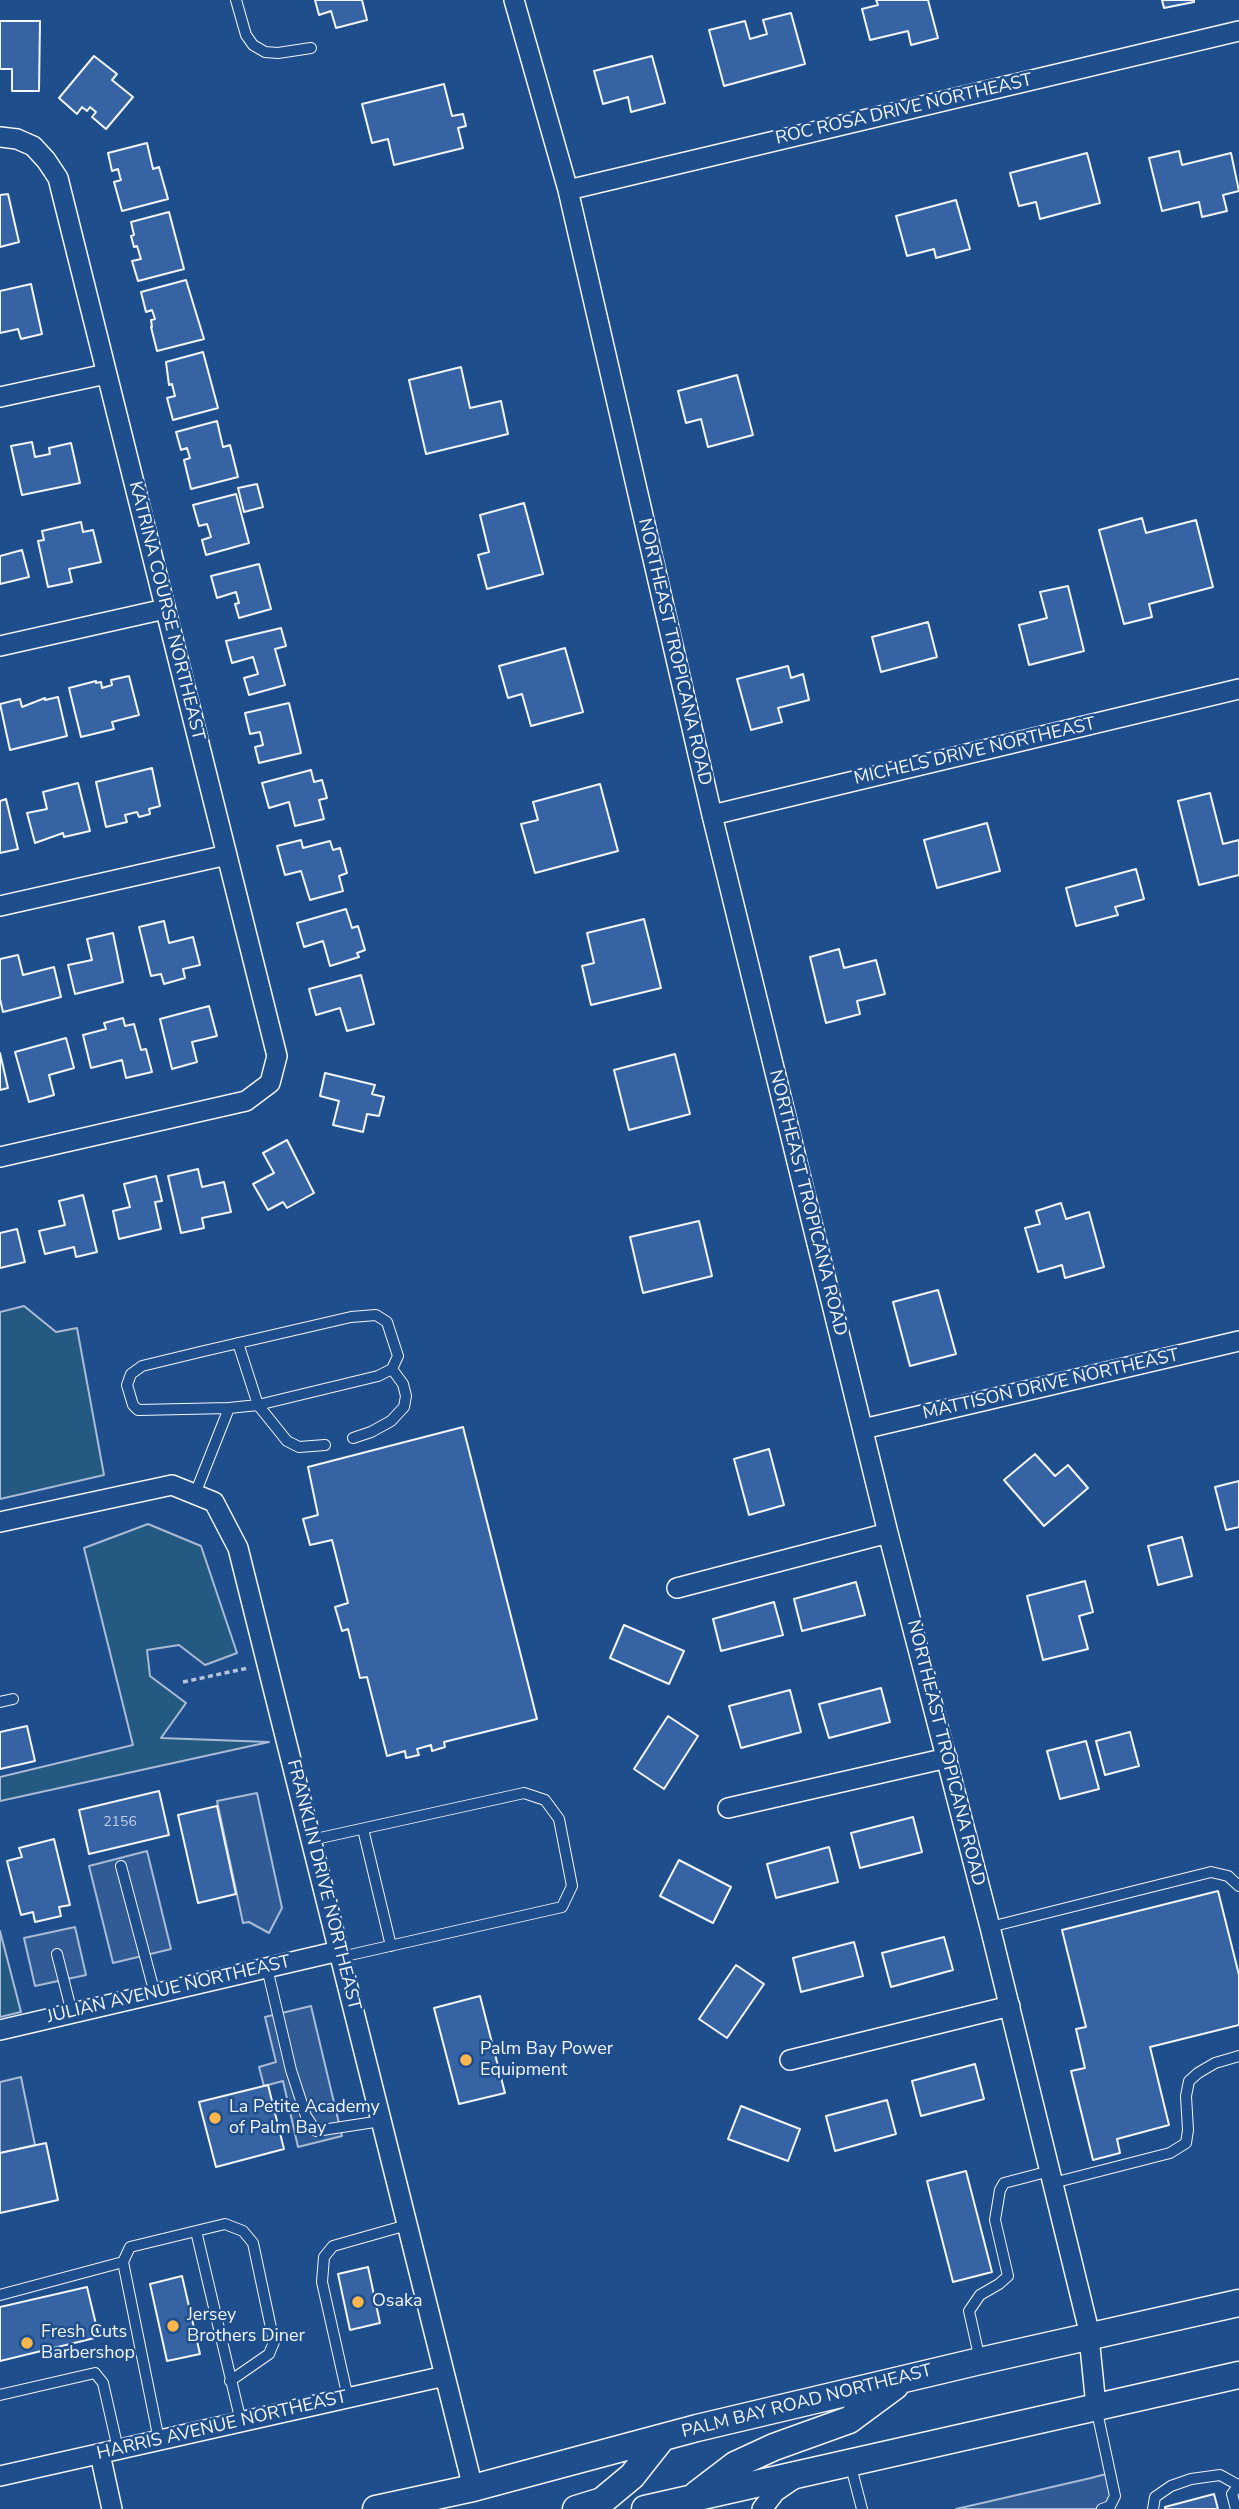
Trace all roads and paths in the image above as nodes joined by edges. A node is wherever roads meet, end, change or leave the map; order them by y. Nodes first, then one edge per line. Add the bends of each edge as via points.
1 (236, 0) edge
2 (514, 0) edge
3 (1239, 31) edge
4 (311, 48) dead end
5 (0, 137) edge
6 (568, 190) junction
7 (106, 374) junction
8 (0, 397) edge
9 (165, 609) junction
10 (0, 646) edge
11 (1239, 688) edge
12 (712, 814) junction
13 (227, 855) junction
14 (0, 906) edge
15 (0, 1157) edge
16 (1239, 1341) edge
17 (238, 1343) junction
18 (392, 1369) junction
19 (258, 1405) junction
20 (229, 1408) junction
21 (863, 1429) junction
22 (353, 1438) dead end
23 (325, 1445) dead end
24 (195, 1494) junction
25 (0, 1522) edge
26 (888, 1533) junction
27 (677, 1588) dead end
28 (267, 1664) junction
29 (183, 1682) dead end
30 (13, 1699) dead end
31 (0, 1702) edge
32 (947, 1758) junction
33 (728, 1808) dead end
34 (363, 1829) junction
35 (311, 1840) junction
36 (121, 1866) dead end
37 (1239, 1885) edge
38 (990, 1927) junction
39 (391, 1946) junction
40 (57, 1954) dead end
41 (340, 1954) junction
42 (267, 1968) junction
43 (155, 1994) junction
44 (1010, 2006) junction
45 (72, 2013) junction
46 (0, 2030) edge
47 (1239, 2056) edge
48 (790, 2060) dead end
49 (381, 2121) junction
50 (1051, 2177) junction
51 (407, 2225) junction
52 (196, 2231) junction
53 (123, 2262) junction
54 (0, 2295) edge
55 (1239, 2303) edge
56 (1090, 2334) junction
57 (980, 2361) junction
58 (1239, 2375) edge
59 (445, 2376) junction
60 (905, 2379) junction
61 (230, 2381) junction
62 (0, 2395) edge
63 (348, 2398) junction
64 (1096, 2406) junction
65 (241, 2422) junction
66 (662, 2438) junction
67 (159, 2440) junction
68 (109, 2452) junction
69 (850, 2463) junction
70 (802, 2474) junction
71 (0, 2476) edge
72 (1239, 2485) edge
73 (470, 2498) edge
74 (691, 2504) edge
75 (112, 2509) edge
76 (376, 2509) edge
77 (576, 2509) edge
78 (645, 2509) edge
79 (762, 2509) edge
80 (862, 2509) edge
81 (1102, 2509) edge
82 (1153, 2509) edge
83 (1236, 2509) edge

1 - 4 lane via 253,45 278,53
2 - 6 street, NORTHEAST TROPICANA ROAD
3 - 6 street, ROC ROSA DRIVE NORTHEAST
5 - 7 street, KATRINA COURSE NORTHEAST via 33,146 58,178
6 - 12 street, NORTHEAST TROPICANA ROAD
7 - 8 street
7 - 9 street, KATRINA COURSE NORTHEAST
9 - 10 street
9 - 13 street, KATRINA COURSE NORTHEAST
11 - 12 street, MICHELS DRIVE NORTHEAST
12 - 21 street, NORTHEAST TROPICANA ROAD
13 - 14 street
13 - 15 street, KATRINA COURSE NORTHEAST via 277,1056 270,1083 246,1101
16 - 21 street, MATTISON DRIVE NORTHEAST
17 - 18 lane via 376,1315 387,1322 396,1345 398,1356
17 - 19 lane
17 - 20 lane via 142,1366 131,1374 127,1385 138,1410
18 - 19 lane
18 - 22 lane via 403,1384 404,1407 391,1421
19 - 20 lane
19 - 23 lane via 287,1441 299,1447
20 - 24 lane
21 - 26 street, NORTHEAST TROPICANA ROAD
24 - 25 street, FRANKLIN DRIVE NORTHEAST via 172,1485
24 - 28 street, FRANKLIN DRIVE NORTHEAST via 214,1502 238,1548
26 - 27 street
26 - 32 street, NORTHEAST TROPICANA ROAD
28 - 29 path
28 - 35 street, FRANKLIN DRIVE NORTHEAST
30 - 31 lane
32 - 33 street
32 - 38 street, NORTHEAST TROPICANA ROAD
34 - 35 lane
34 - 39 lane
34 - 39 lane via 524,1794 545,1800 559,1819 572,1886 562,1907
35 - 41 street, FRANKLIN DRIVE NORTHEAST
36 - 43 lane
37 - 38 lane via 1228,1876 1211,1872
38 - 44 street, NORTHEAST TROPICANA ROAD
39 - 41 lane
40 - 45 lane
41 - 42 street, JULIAN AVENUE NORTHEAST
41 - 49 street, FRANKLIN DRIVE NORTHEAST
42 - 43 street, JULIAN AVENUE NORTHEAST
42 - 49 lane via 291,2070 306,2116 316,2130
43 - 45 street, JULIAN AVENUE NORTHEAST
44 - 48 street
44 - 50 street, NORTHEAST TROPICANA ROAD
45 - 46 street, JULIAN AVENUE NORTHEAST
47 - 50 lane via 1215,2063 1189,2081 1186,2143 1170,2153
49 - 51 street, FRANKLIN DRIVE NORTHEAST
50 - 56 street, NORTHEAST TROPICANA ROAD
50 - 57 lane via 1004,2183 1000,2190 995,2220 1008,2276 980,2295 969,2311
51 - 59 street, FRANKLIN DRIVE NORTHEAST
51 - 63 lane via 333,2246 324,2257 322,2282
52 - 53 lane via 130,2247
52 - 61 lane
52 - 61 lane via 225,2224 243,2231 253,2243 274,2343 269,2354
53 - 54 lane
53 - 67 lane
55 - 56 main road, PALM BAY ROAD NORTHEAST
56 - 57 main road, PALM BAY ROAD NORTHEAST
56 - 64 street, NORTHEAST TROPICANA ROAD
57 - 60 main road, PALM BAY ROAD NORTHEAST
58 - 64 main road
59 - 63 street, HARRIS AVENUE NORTHEAST
59 - 73 street, FRANKLIN DRIVE NORTHEAST
60 - 66 main road, PALM BAY ROAD NORTHEAST
60 - 74 main road via 849,2420 735,2465
61 - 65 lane
62 - 68 lane via 95,2373 103,2383
63 - 65 street, HARRIS AVENUE NORTHEAST
64 - 69 main road
64 - 81 lane via 1115,2496 1110,2506
65 - 67 street, HARRIS AVENUE NORTHEAST
66 - 73 main road, PALM BAY ROAD NORTHEAST
66 - 77 main road via 632,2476 602,2501
67 - 68 street, HARRIS AVENUE NORTHEAST
68 - 71 street, HARRIS AVENUE NORTHEAST
68 - 75 street
69 - 70 main road
69 - 80 lane
70 - 74 main road
70 - 79 street via 775,2492
72 - 82 lane via 1220,2474 1191,2479 1155,2497
72 - 83 lane via 1232,2494
73 - 76 main road, PALM BAY ROAD NORTHEAST
74 - 78 main road

